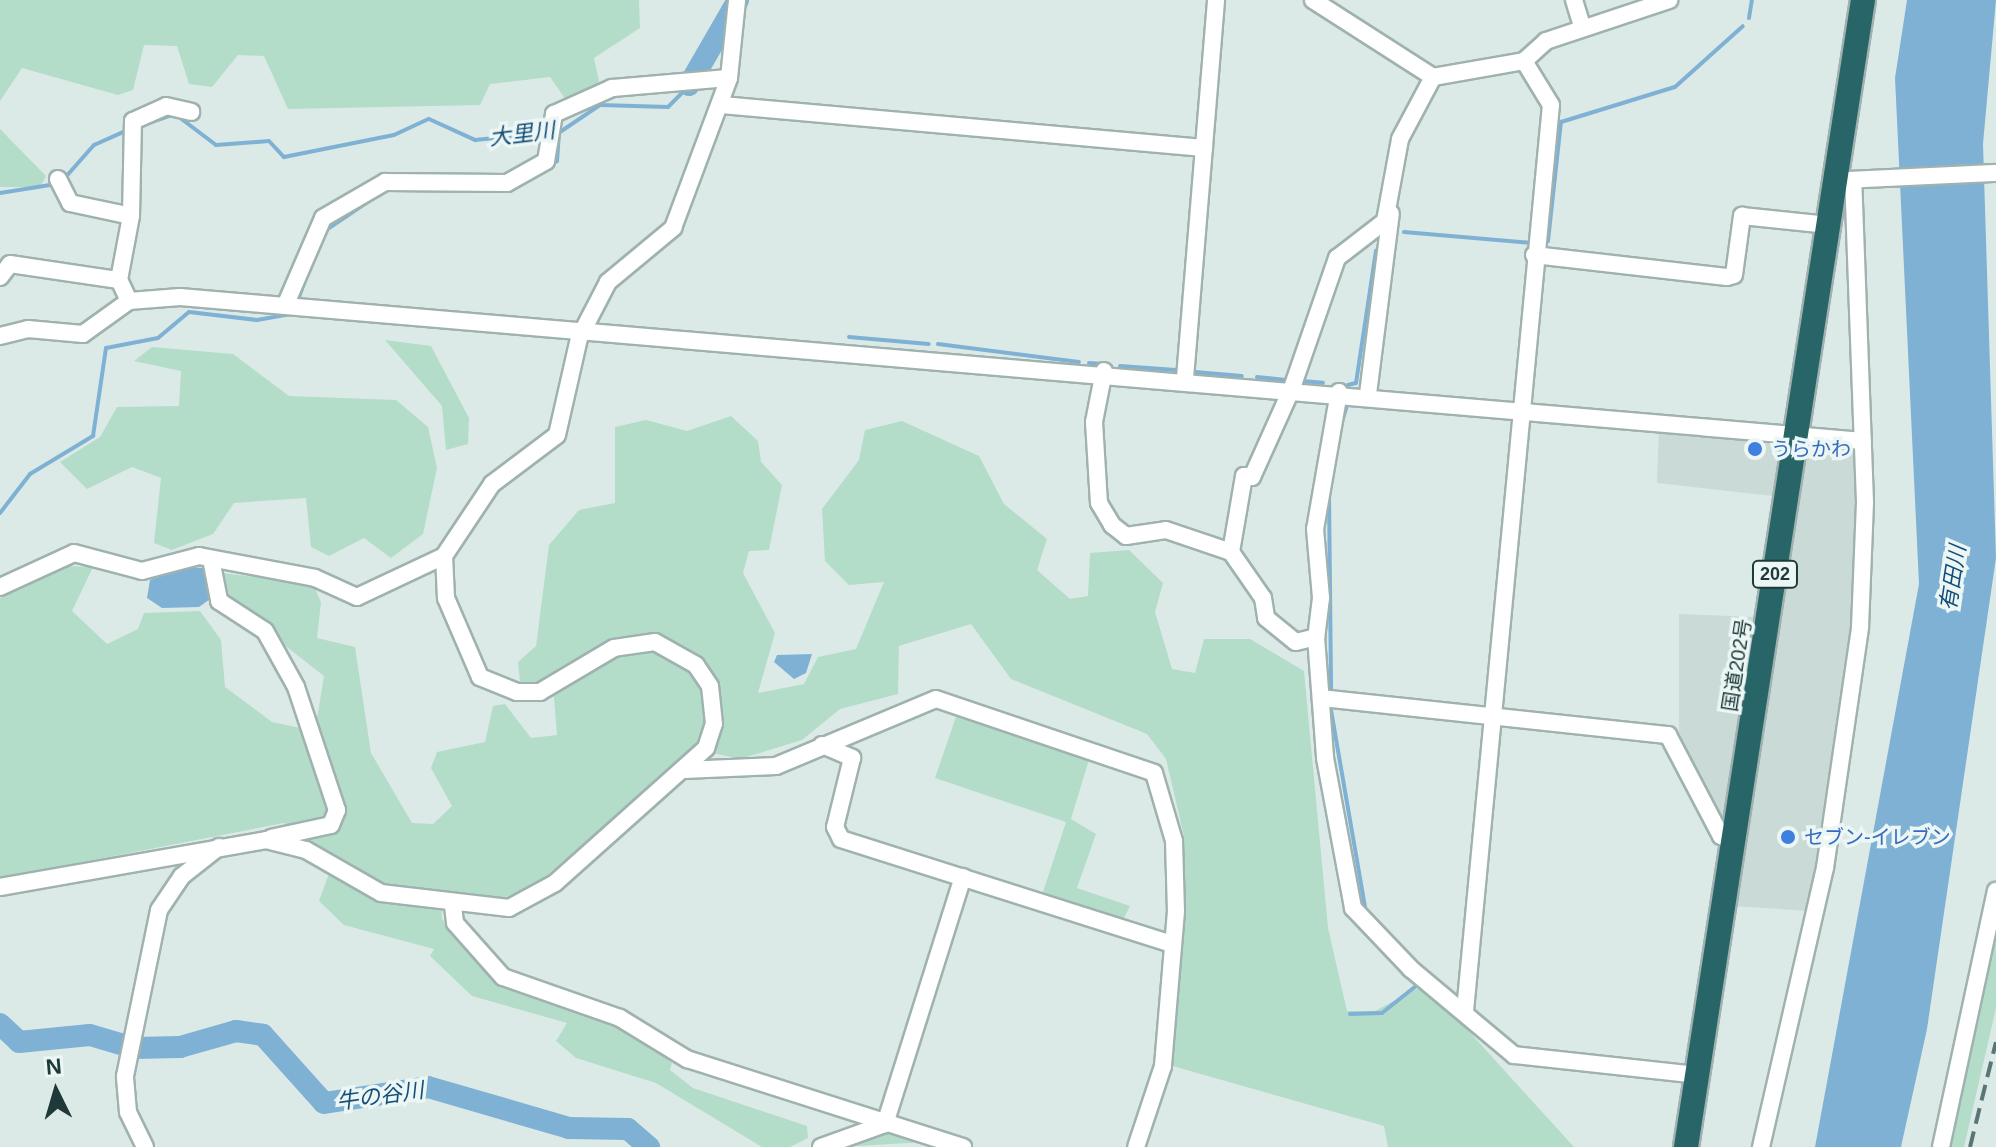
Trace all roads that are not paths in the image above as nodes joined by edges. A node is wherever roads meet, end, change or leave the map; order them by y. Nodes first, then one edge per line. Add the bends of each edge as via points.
1 (1216, 0) edge
2 (1313, 0) edge
3 (1574, 0) edge
4 (1669, 0) edge
5 (1863, 0) edge
6 (737, 6) edge
7 (1582, 27) junction
8 (1524, 61) junction
9 (1433, 77) junction
10 (729, 78) junction
11 (721, 105) junction
12 (191, 112) dead end
13 (1204, 148) junction
14 (1996, 173) edge
15 (1844, 180) junction
16 (60, 183) dead end
17 (1391, 206) junction
18 (131, 216) junction
19 (1829, 225) junction
20 (1535, 247) junction
21 (0, 277) edge
22 (119, 280) junction
23 (129, 301) junction
24 (285, 306) junction
25 (583, 329) junction
26 (0, 336) edge
27 (1104, 371) junction
28 (1185, 378) junction
29 (1292, 388) junction
30 (1339, 392) junction
31 (1368, 394) junction
32 (1518, 407) junction
33 (1797, 432) junction
34 (1863, 441) junction
35 (1231, 552) junction
36 (444, 556) junction
37 (212, 564) junction
38 (0, 587) edge
39 (1316, 637) junction
40 (1321, 698) junction
41 (1496, 717) junction
42 (822, 745) junction
43 (684, 770) junction
44 (266, 840) junction
45 (1734, 841) junction
46 (220, 846) junction
47 (963, 877) junction
48 (0, 887) edge
49 (1996, 891) edge
50 (453, 906) junction
51 (1172, 944) junction
52 (1465, 1011) junction
53 (1698, 1075) junction
54 (885, 1124) junction
55 (145, 1147) edge
56 (821, 1147) edge
57 (963, 1147) edge
58 (1136, 1147) edge
59 (1686, 1147) edge
60 (1761, 1147) edge
61 (1941, 1147) edge

1 - 13 street
2 - 9 street
3 - 7 street
4 - 7 street
5 - 15 highway, 国道202号 / 202
6 - 10 street
7 - 8 street via 1546,41
8 - 9 street
8 - 20 street via 1551,105
9 - 17 street via 1400,139
10 - 11 street
10 - 24 street via 612,88 554,114 546,161 507,183 405,177 323,218
11 - 13 street
11 - 25 street via 673,228 619,270
12 - 18 street via 166,106 134,127
13 - 28 street
14 - 15 street
15 - 19 highway, 国道202号 / 202
15 - 34 street
16 - 18 street via 70,203
17 - 29 street via 1374,233 1337,258
17 - 31 street
18 - 22 street
19 - 20 street via 1742,216 1734,275 1727,277
19 - 33 highway, 国道202号 / 202
20 - 32 street
21 - 22 street via 10,264
22 - 23 street
23 - 24 street
23 - 26 street via 83,334 37,329
24 - 25 street
25 - 27 street
25 - 36 street via 557,435 492,484
27 - 28 street
27 - 35 street via 1095,434 1099,503 1112,525 1126,536 1166,530
28 - 29 street
29 - 30 street
29 - 35 street via 1236,496
30 - 31 street
30 - 39 street via 1315,529 1321,598
31 - 32 street
32 - 33 street
32 - 41 street
33 - 34 street
33 - 45 highway, 国道202号 / 202
34 - 60 street via 1865,553 1842,755 1825,868
35 - 39 street via 1263,598 1266,618 1296,642
36 - 37 street via 357,597 315,578
36 - 43 street via 446,598 468,658 480,677 501,687 540,692 633,641 655,642 696,665 710,686 714,724 706,748
37 - 38 street via 199,556 142,571 74,553
37 - 44 street via 219,601 265,631 296,687 337,810 331,825
39 - 40 street
40 - 41 street
40 - 52 street via 1325,758 1353,908 1411,969
41 - 45 street via 1668,735 1721,836
41 - 52 street
42 - 43 street via 766,768
42 - 47 street via 852,758 835,827 841,839
42 - 51 street via 936,699 1144,766 1160,784 1174,841
43 - 50 street via 527,901 486,910
44 - 46 street
44 - 50 street via 306,850 381,893
45 - 53 highway, 国道202号 / 202
46 - 48 street
46 - 55 street via 168,891 124,1094
47 - 51 street
47 - 54 street
49 - 61 street
50 - 54 street via 455,923 503,977 620,1018 687,1059
51 - 58 street via 1163,1066
52 - 53 street via 1514,1055
53 - 59 highway, 国道202号 / 202
54 - 56 street
54 - 57 street

